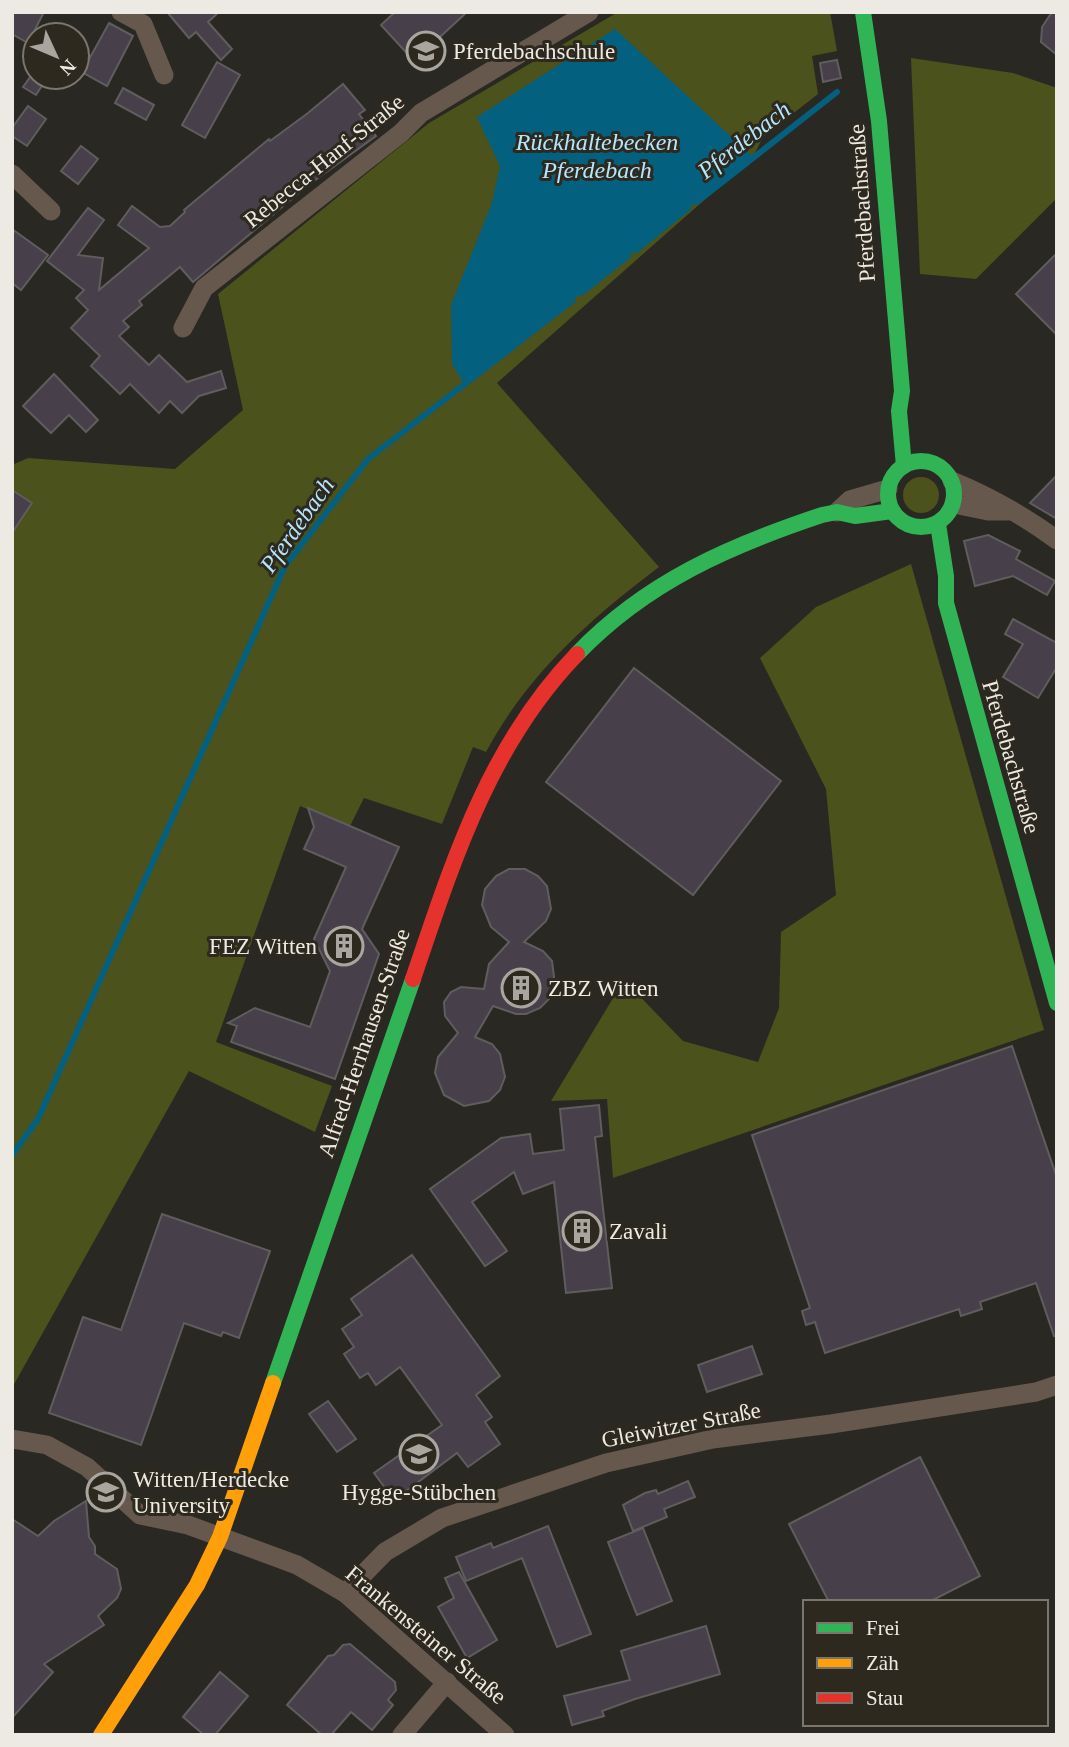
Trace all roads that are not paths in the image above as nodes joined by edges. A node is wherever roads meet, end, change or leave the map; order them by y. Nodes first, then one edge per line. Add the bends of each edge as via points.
1 (121, 12) edge
2 (589, 12) edge
3 (863, 12) edge
4 (164, 75) dead end
5 (12, 174) edge
6 (51, 211) dead end
7 (183, 328) dead end
8 (902, 391) junction
9 (922, 449) junction
10 (904, 466) junction
11 (952, 481) junction
12 (888, 489) junction
13 (954, 504) junction
14 (892, 511) junction
15 (1009, 511) junction
16 (837, 512) junction
17 (938, 524) junction
18 (1057, 540) edge
19 (927, 564) dead end
20 (946, 603) junction
21 (1057, 1003) edge
22 (1057, 1385) edge
23 (12, 1438) edge
24 (220, 1537) junction
25 (345, 1592) junction
26 (447, 1682) junction
27 (101, 1735) edge
28 (402, 1735) edge
29 (505, 1735) edge

1 - 4 street via 143,24
2 - 7 street, Rebecca-Hanf-Straße via 421,113 204,288
3 - 8 street, Pferdebachstraße via 879,121
5 - 6 street
8 - 9 street, Pferdebachstraße
8 - 10 street, Pferdebachstraße via 899,411
9 - 10 street
9 - 11 street
10 - 12 street
11 - 13 street
11 - 15 street via 993,497
12 - 14 street
12 - 16 street, Alfred-Herrhausen-Straße via 850,500
13 - 15 street
13 - 17 street
14 - 16 street, Alfred-Herrhausen-Straße via 855,516
14 - 17 street via 918,535
15 - 18 street
16 - 24 street, Alfred-Herrhausen-Straße via 734,547 691,566 648,594 564,669 510,740 458,847
17 - 20 street, Pferdebachstraße
19 - 20 street, Pferdebachstraße
20 - 21 street, Pferdebachstraße
22 - 25 street, Gleiwitzer Straße via 1036,1392 713,1439 606,1463 442,1518 385,1552
23 - 24 street, Frankensteiner Straße via 47,1445 87,1467 140,1515
24 - 25 street, Frankensteiner Straße via 297,1565
24 - 27 street, Alfred-Herrhausen-Straße via 197,1585
25 - 26 street, Frankensteiner Straße
26 - 28 street
26 - 29 street, Frankensteiner Straße

